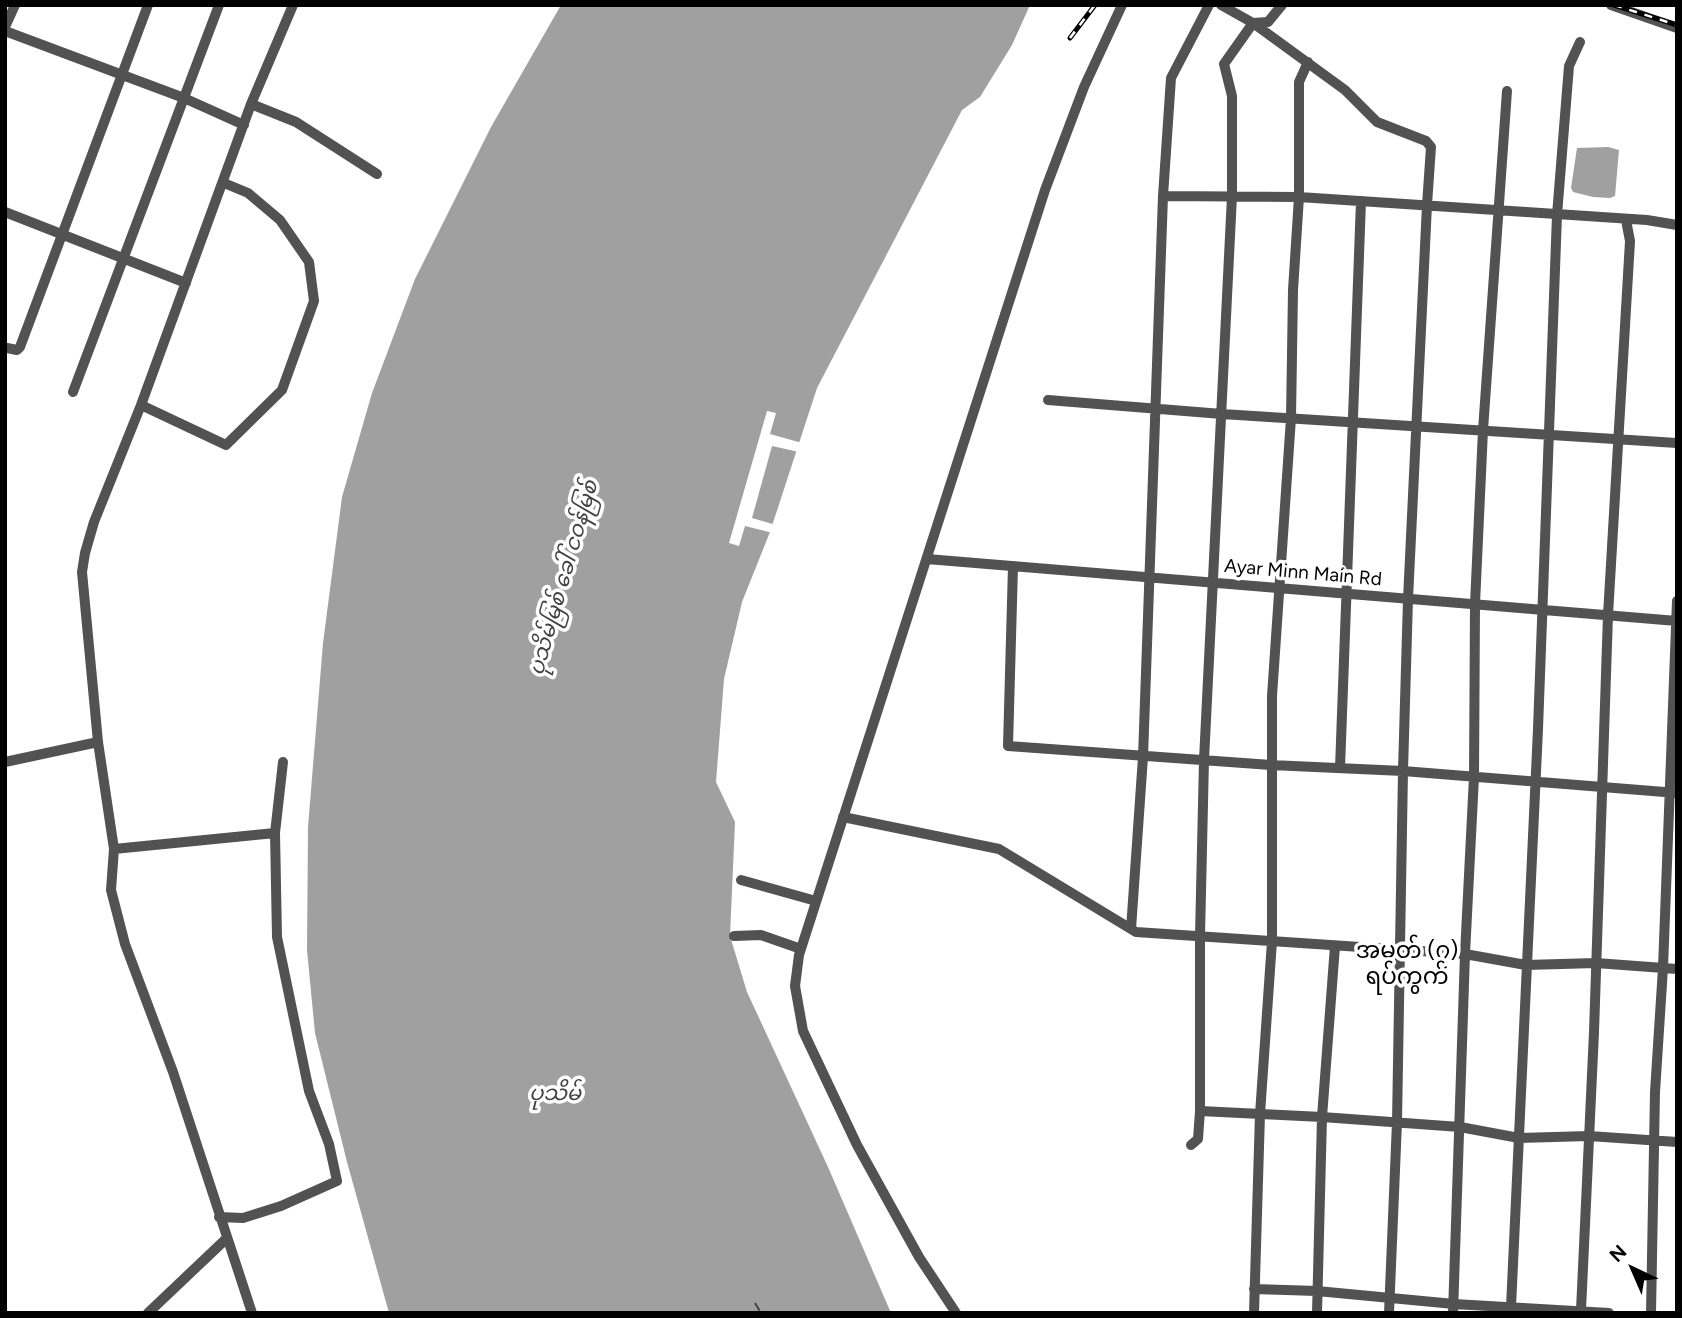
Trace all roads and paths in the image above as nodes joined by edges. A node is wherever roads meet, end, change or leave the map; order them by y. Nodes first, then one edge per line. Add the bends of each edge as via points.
1 (15, 5) edge
2 (148, 5) edge
3 (219, 5) edge
4 (293, 5) edge
5 (1122, 5) edge
6 (1209, 5) edge
7 (1221, 5) edge
8 (1282, 5) edge
9 (1611, 5) edge
10 (1253, 23) junction
11 (1677, 28) edge
12 (5, 29) edge
13 (1580, 42) dead end
14 (1308, 62) junction
15 (122, 75) junction
16 (1507, 91) dead end
17 (184, 98) junction
18 (251, 104) junction
19 (244, 125) junction
20 (377, 174) dead end
21 (224, 183) junction
22 (1163, 195) junction
23 (1231, 196) junction
24 (1299, 197) junction
25 (1361, 201) junction
26 (1427, 205) junction
27 (1497, 211) junction
28 (5, 212) edge
29 (1556, 215) junction
30 (1626, 220) junction
31 (1677, 225) edge
32 (62, 235) junction
33 (124, 258) junction
34 (186, 283) junction
35 (7, 348) dead end
36 (74, 392) dead end
37 (1048, 401) dead end
38 (141, 405) junction
39 (1156, 409) junction
40 (1222, 414) junction
41 (1291, 418) junction
42 (1353, 422) junction
43 (1416, 426) junction
44 (1483, 430) junction
45 (1549, 435) junction
46 (1620, 439) junction
47 (1677, 443) edge
48 (927, 559) junction
49 (1013, 566) junction
50 (1149, 578) junction
51 (1213, 583) junction
52 (1279, 588) junction
53 (1346, 594) junction
54 (1408, 599) junction
55 (1677, 601) edge
56 (1475, 604) junction
57 (1542, 610) junction
58 (1608, 615) junction
59 (1676, 621) edge
60 (98, 742) junction
61 (1143, 757) junction
62 (1205, 760) junction
63 (5, 762) edge
64 (283, 762) dead end
65 (1271, 765) junction
66 (1340, 768) junction
67 (1403, 771) junction
68 (1474, 777) junction
69 (1535, 782) junction
70 (1604, 787) junction
71 (1674, 792) edge
72 (843, 817) junction
73 (275, 833) junction
74 (114, 849) junction
75 (741, 880) dead end
76 (816, 901) junction
77 (1131, 929) junction
78 (734, 936) dead end
79 (1200, 936) junction
80 (1272, 941) junction
81 (1335, 946) junction
82 (801, 949) junction
83 (1401, 950) junction
84 (1465, 954) junction
85 (1596, 963) junction
86 (1525, 965) junction
87 (1663, 968) junction
88 (1677, 969) edge
89 (1200, 1111) junction
90 (1260, 1114) junction
91 (1322, 1116) junction
92 (1397, 1122) junction
93 (1460, 1127) junction
94 (1590, 1136) junction
95 (1519, 1138) junction
96 (1654, 1141) junction
97 (1677, 1142) edge
98 (1191, 1145) dead end
99 (219, 1217) junction
100 (226, 1239) junction
101 (1254, 1289) junction
102 (1317, 1291) junction
103 (1389, 1297) junction
104 (1454, 1308) edge
105 (1516, 1309) edge
106 (1584, 1311) edge
107 (148, 1313) edge
108 (252, 1313) edge
109 (956, 1313) edge
110 (1254, 1313) edge
111 (1317, 1313) edge
112 (1389, 1313) edge
113 (1609, 1313) edge
114 (1651, 1313) edge

1 - 12 street
2 - 15 street
3 - 17 street
4 - 18 street
5 - 48 street via 1045,190
6 - 22 street via 1171,78
7 - 10 street
8 - 10 street via 1268,22
9 - 11 street
10 - 14 street
10 - 23 street via 1224,64 1232,96
12 - 15 street
13 - 29 street via 1569,66
14 - 24 street via 1299,82
14 - 26 street via 1377,122 1432,147
15 - 17 street
15 - 32 street
16 - 27 street
17 - 19 street
17 - 33 street
18 - 19 street
18 - 20 street via 296,122
19 - 21 street
21 - 34 street
21 - 38 street via 248,193 280,220 309,262 314,301 287,377 282,390 226,445
22 - 23 street
22 - 39 street
23 - 24 street
23 - 40 street
24 - 25 street
24 - 41 street
25 - 26 street
25 - 42 street
26 - 27 street
26 - 43 street
27 - 29 street
27 - 44 street
28 - 32 street
29 - 30 street
29 - 45 street
30 - 31 street
30 - 46 street via 1630,241
32 - 33 street
32 - 35 street via 20,347
33 - 34 street
33 - 36 street
34 - 38 street
37 - 39 street
38 - 60 street via 94,522 82,572
39 - 40 street
39 - 50 street
40 - 41 street
40 - 51 street
41 - 42 street
41 - 52 street
42 - 43 street
42 - 53 street
43 - 44 street
43 - 54 street
44 - 45 street
44 - 56 street
45 - 46 street
45 - 57 street
46 - 47 street
46 - 58 street
48 - 49 street, Ayar Minn Main Rd
48 - 72 street
49 - 50 street, Ayar Minn Main Rd
49 - 61 street via 1008,746
50 - 51 street, Ayar Minn Main Rd
50 - 61 street
51 - 52 street, Ayar Minn Main Rd
51 - 62 street
52 - 53 street, Ayar Minn Main Rd
52 - 65 street
53 - 54 street, Ayar Minn Main Rd
53 - 66 street
54 - 56 street, Ayar Minn Main Rd
54 - 67 street
55 - 59 street
56 - 57 street, Ayar Minn Main Rd
56 - 68 street
57 - 58 street, Ayar Minn Main Rd
57 - 69 street
58 - 59 street, Ayar Minn Main Rd
58 - 70 street
59 - 71 street
60 - 63 street
60 - 74 street
61 - 62 street
61 - 77 street
62 - 65 street
62 - 79 street
64 - 73 street
65 - 66 street
65 - 80 street
66 - 67 street
67 - 68 street
67 - 83 street
68 - 69 street
68 - 84 street
69 - 70 street
69 - 86 street
70 - 71 street
70 - 85 street
71 - 87 street
72 - 76 street
72 - 77 street via 999,849
73 - 74 street
73 - 99 street via 277,937 309,1091 337,1181 243,1218
74 - 99 street via 111,890 125,944 173,1072
75 - 76 street
76 - 82 street
77 - 79 street
78 - 82 street via 761,936
79 - 80 street
79 - 89 street
80 - 81 street
80 - 90 street
81 - 83 street
81 - 91 street
82 - 109 street via 795,986 803,1031 857,1145
83 - 84 street
83 - 92 street
84 - 86 street
84 - 93 street
85 - 86 street
85 - 87 street
85 - 94 street
86 - 95 street
87 - 88 street
87 - 96 street
89 - 90 street
89 - 98 street via 1198,1139
90 - 91 street
90 - 101 street
91 - 92 street
91 - 102 street
92 - 93 street
92 - 103 street
93 - 95 street
93 - 104 street
94 - 95 street
94 - 96 street
94 - 106 street
95 - 105 street
96 - 97 street
96 - 114 street
99 - 100 street
100 - 107 street
100 - 108 street
101 - 102 street
101 - 110 street
102 - 103 street
102 - 111 street
103 - 104 street
103 - 112 street
104 - 105 street
105 - 106 street
106 - 113 street

